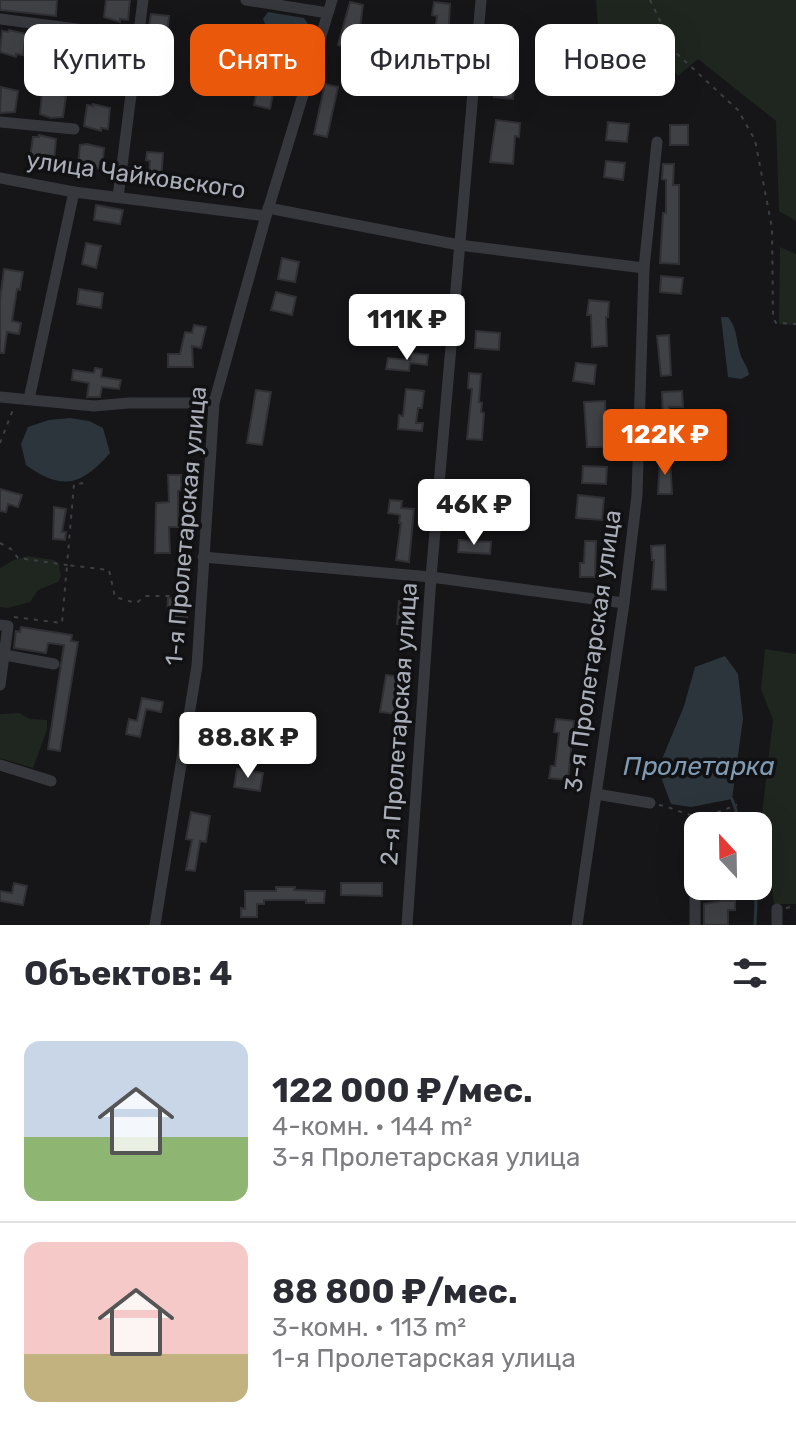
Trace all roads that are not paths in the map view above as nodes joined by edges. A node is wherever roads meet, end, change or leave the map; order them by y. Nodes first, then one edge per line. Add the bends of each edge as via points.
1 (143, 0) edge
2 (246, 0) edge
3 (332, 0) edge
4 (481, 0) edge
5 (328, 13) junction
6 (0, 19) edge
7 (38, 24) edge
8 (0, 122) edge
9 (74, 129) dead end
10 (657, 142) dead end
11 (0, 178) edge
12 (74, 192) junction
13 (118, 197) junction
14 (267, 212) junction
15 (459, 245) junction
16 (644, 268) junction
17 (0, 397) edge
18 (23, 400) junction
19 (214, 403) junction
20 (203, 557) junction
21 (431, 577) junction
22 (624, 603) junction
23 (0, 625) edge
24 (5, 655) junction
25 (54, 664) dead end
26 (0, 685) edge
27 (0, 765) edge
28 (51, 781) dead end
29 (596, 794) junction
30 (650, 803) road end
31 (695, 900) edge
32 (777, 909) dead end
33 (155, 925) edge
34 (407, 925) edge
35 (577, 925) edge
36 (695, 925) edge
37 (777, 925) edge

1 - 13 street
2 - 5 street
3 - 5 street, 1-я Пролетарская улица
4 - 15 street, 2-я Пролетарская улица
5 - 14 street, 1-я Пролетарская улица
6 - 7 street
8 - 9 street
10 - 16 street, 3-я Пролетарская улица
11 - 12 street, улица Чайковского
12 - 13 street, улица Чайковского
12 - 18 street
13 - 14 street, улица Чайковского
14 - 15 street, улица Чайковского
14 - 19 street, 1-я Пролетарская улица
15 - 16 street, улица Чайковского
15 - 21 street, 2-я Пролетарская улица
16 - 22 street, 3-я Пролетарская улица via 637,495
17 - 18 street
18 - 19 street via 94,406
19 - 20 street, 1-я Пролетарская улица
20 - 21 street
20 - 33 street, 1-я Пролетарская улица via 197,666
21 - 22 street
21 - 34 street, 2-я Пролетарская улица
22 - 29 street, 3-я Пролетарская улица
23 - 24 street via 8,626
24 - 25 street
24 - 26 street
27 - 28 street
29 - 30 street
29 - 35 street, 3-я Пролетарская улица
31 - 36 street
32 - 37 street

